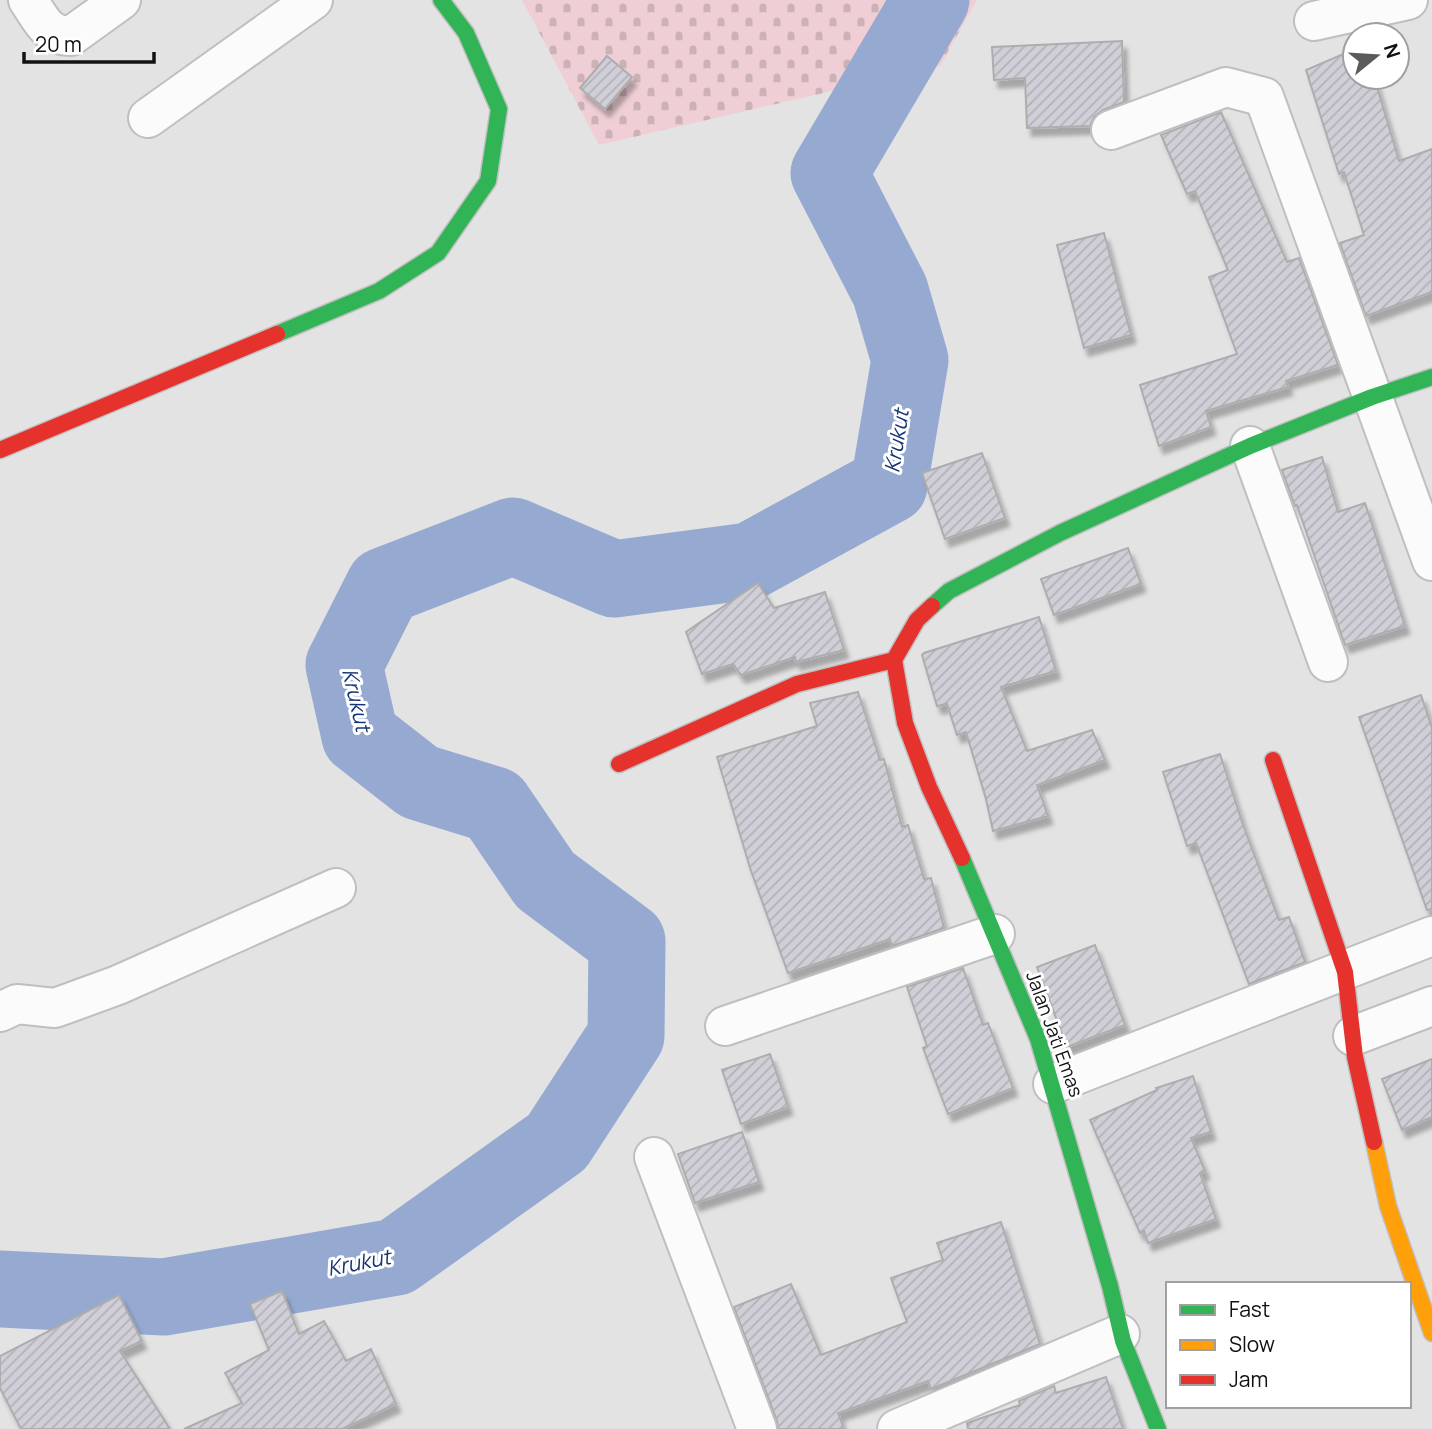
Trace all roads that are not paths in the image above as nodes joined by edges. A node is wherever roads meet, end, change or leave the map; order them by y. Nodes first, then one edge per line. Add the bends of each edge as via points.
1 (28, 0) edge
2 (121, 0) edge
3 (313, 0) edge
4 (441, 0) edge
5 (1408, 0) edge
6 (1314, 21) dead end
7 (148, 118) dead end
8 (1111, 130) dead end
9 (1432, 377) edge
10 (1372, 397) junction
11 (1250, 446) junction
12 (0, 450) edge
13 (1432, 561) edge
14 (894, 660) junction
15 (1328, 662) dead end
16 (1273, 760) dead end
17 (619, 764) dead end
18 (336, 888) dead end
19 (995, 934) junction
20 (1432, 936) edge
21 (1345, 972) junction
22 (1432, 1006) edge
23 (0, 1012) edge
24 (725, 1026) dead end
25 (1353, 1036) junction
26 (1052, 1084) junction
27 (653, 1157) dead end
28 (1432, 1333) edge
29 (1120, 1334) junction
30 (757, 1429) edge
31 (897, 1429) edge
32 (1158, 1429) edge

1 - 2 street via 50,33 71,36
3 - 7 street
4 - 12 street via 466,33 499,109 488,181 438,253 379,291
5 - 6 street
8 - 10 street via 1226,87 1264,97
9 - 10 street
10 - 11 street
10 - 13 street
11 - 14 street via 1060,533 949,591 916,620
11 - 15 street
14 - 17 street via 797,684
14 - 19 street, Jalan Jati Emas via 905,723
16 - 21 street
18 - 23 street via 118,985 55,1008 17,1004
19 - 24 street
19 - 26 street, Jalan Jati Emas
20 - 21 street
21 - 25 street
21 - 26 street
22 - 25 street
25 - 28 street via 1388,1206
26 - 29 street, Jalan Jati Emas
27 - 30 street
29 - 31 street
29 - 32 street, Jalan Jati Emas

